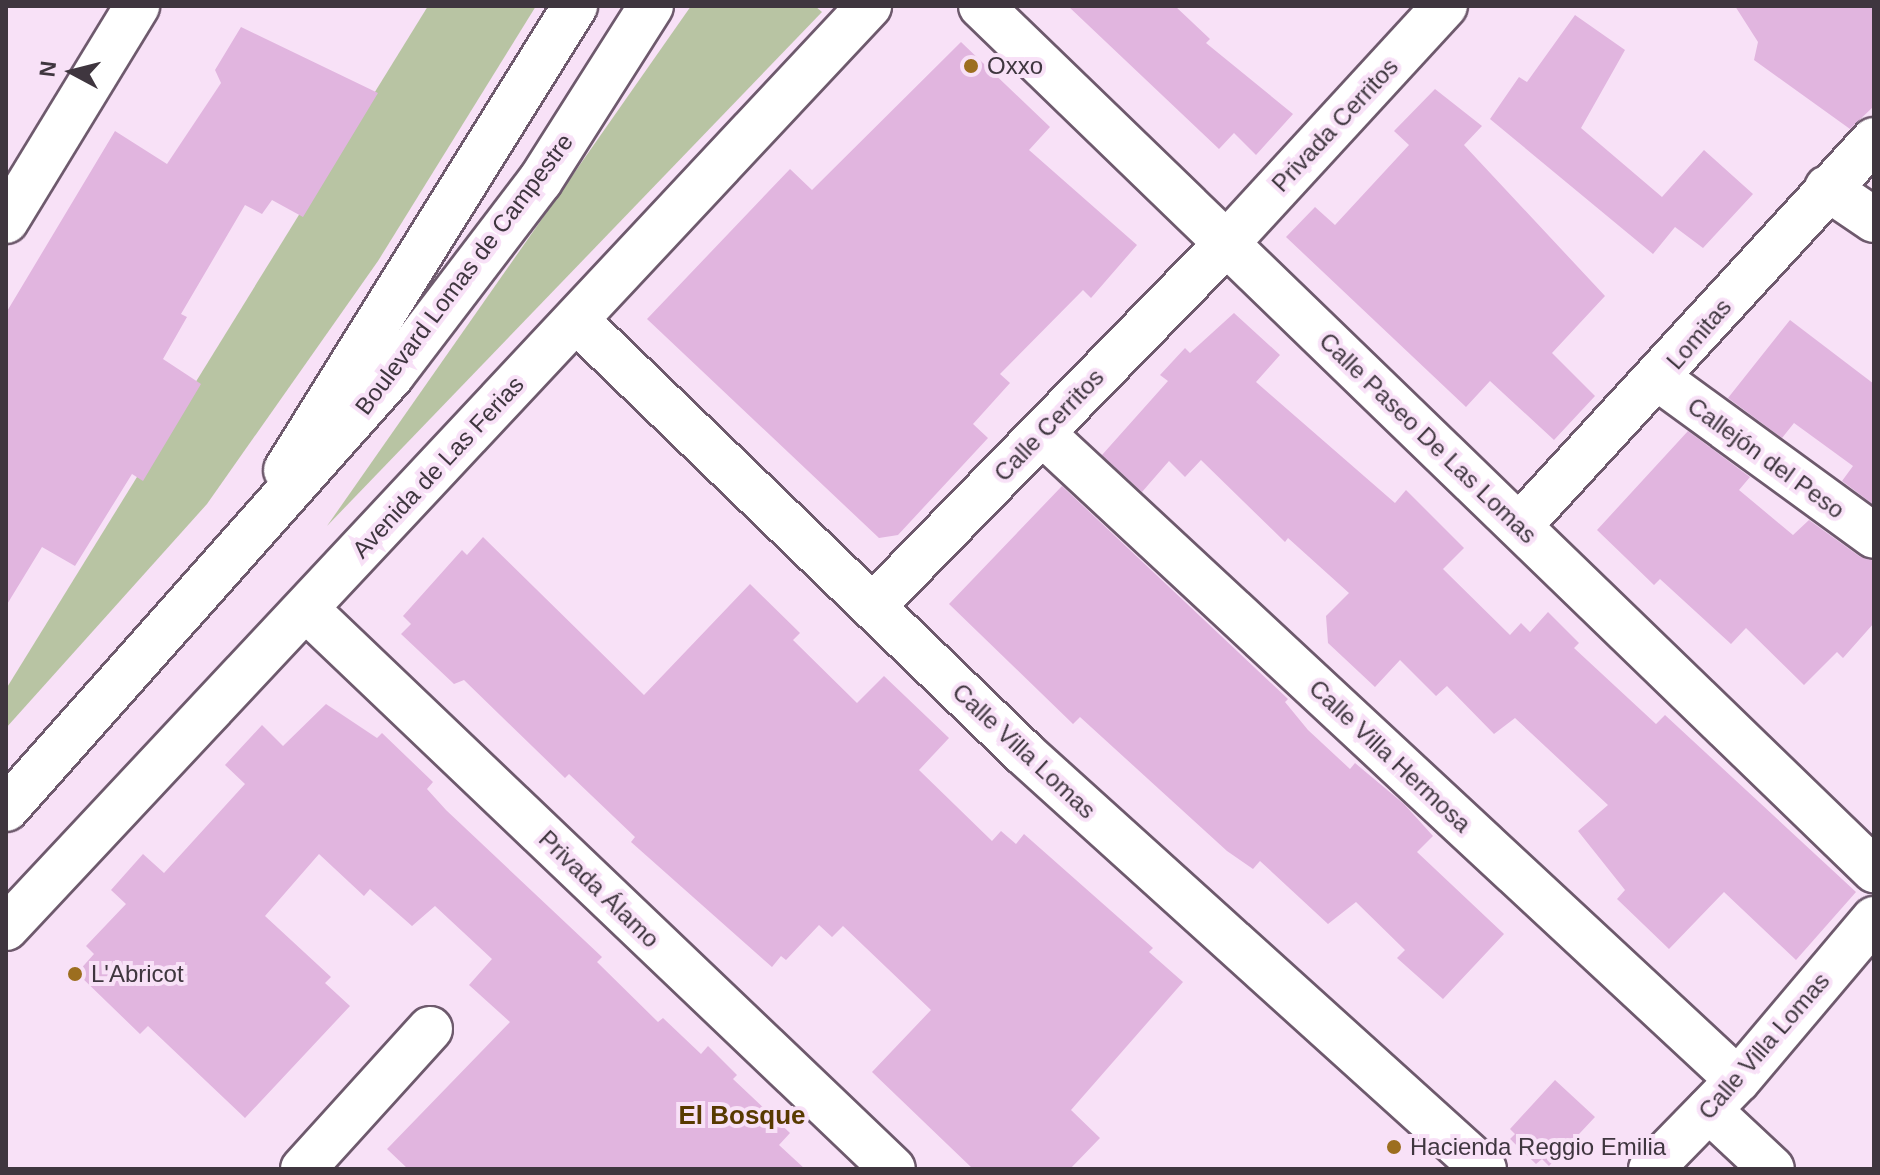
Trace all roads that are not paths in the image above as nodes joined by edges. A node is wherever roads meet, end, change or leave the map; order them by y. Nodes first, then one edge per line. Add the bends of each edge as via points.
1 (137, 6) edge
2 (575, 6) edge
3 (651, 6) edge
4 (869, 6) edge
5 (981, 6) edge
6 (1445, 6) edge
7 (1874, 140) edge
8 (1827, 188) junction
9 (1874, 220) edge
10 (6, 221) edge
11 (1225, 245) junction
12 (576, 320) junction
13 (1659, 379) junction
14 (1042, 433) junction
15 (256, 525) junction
16 (1520, 525) junction
17 (1874, 536) edge
18 (873, 606) junction
19 (306, 609) junction
20 (6, 809) edge
21 (1874, 870) edge
22 (1874, 919) edge
23 (6, 928) edge
24 (430, 1029) dead end
25 (1724, 1095) junction
26 (303, 1169) edge
27 (893, 1169) edge
28 (1484, 1169) edge
29 (1651, 1169) edge
30 (1772, 1169) edge

1 - 10 street
2 - 15 street, Boulevard Lomas de Campestre via 316,416
3 - 15 street, Boulevard Lomas de Campestre via 540,181 392,375
4 - 12 street, Avenida de Las Ferias
5 - 11 street, Calle Paseo De Las Lomas
6 - 11 street, Privada Cerritos
7 - 8 street, Lomitas
8 - 9 street
8 - 13 street, Lomitas
11 - 14 street, Calle Cerritos
11 - 16 street, Calle Paseo De Las Lomas
12 - 18 street, Calle Villa Lomas
12 - 19 street, Avenida de Las Ferias
13 - 16 street, Lomitas
13 - 17 street, Callejón del Peso
14 - 18 street, Calle Cerritos
14 - 25 street, Calle Villa Hermosa
15 - 20 street, Boulevard Lomas de Campestre
16 - 21 street, Calle Paseo De Las Lomas
18 - 28 street, Calle Villa Lomas via 1024,753
19 - 23 street, Avenida de Las Ferias
19 - 27 street, Privada Álamo
22 - 25 street, Calle Villa Lomas
24 - 26 street
25 - 29 street, Calle Villa Lomas
25 - 30 street, Calle Villa Hermosa

